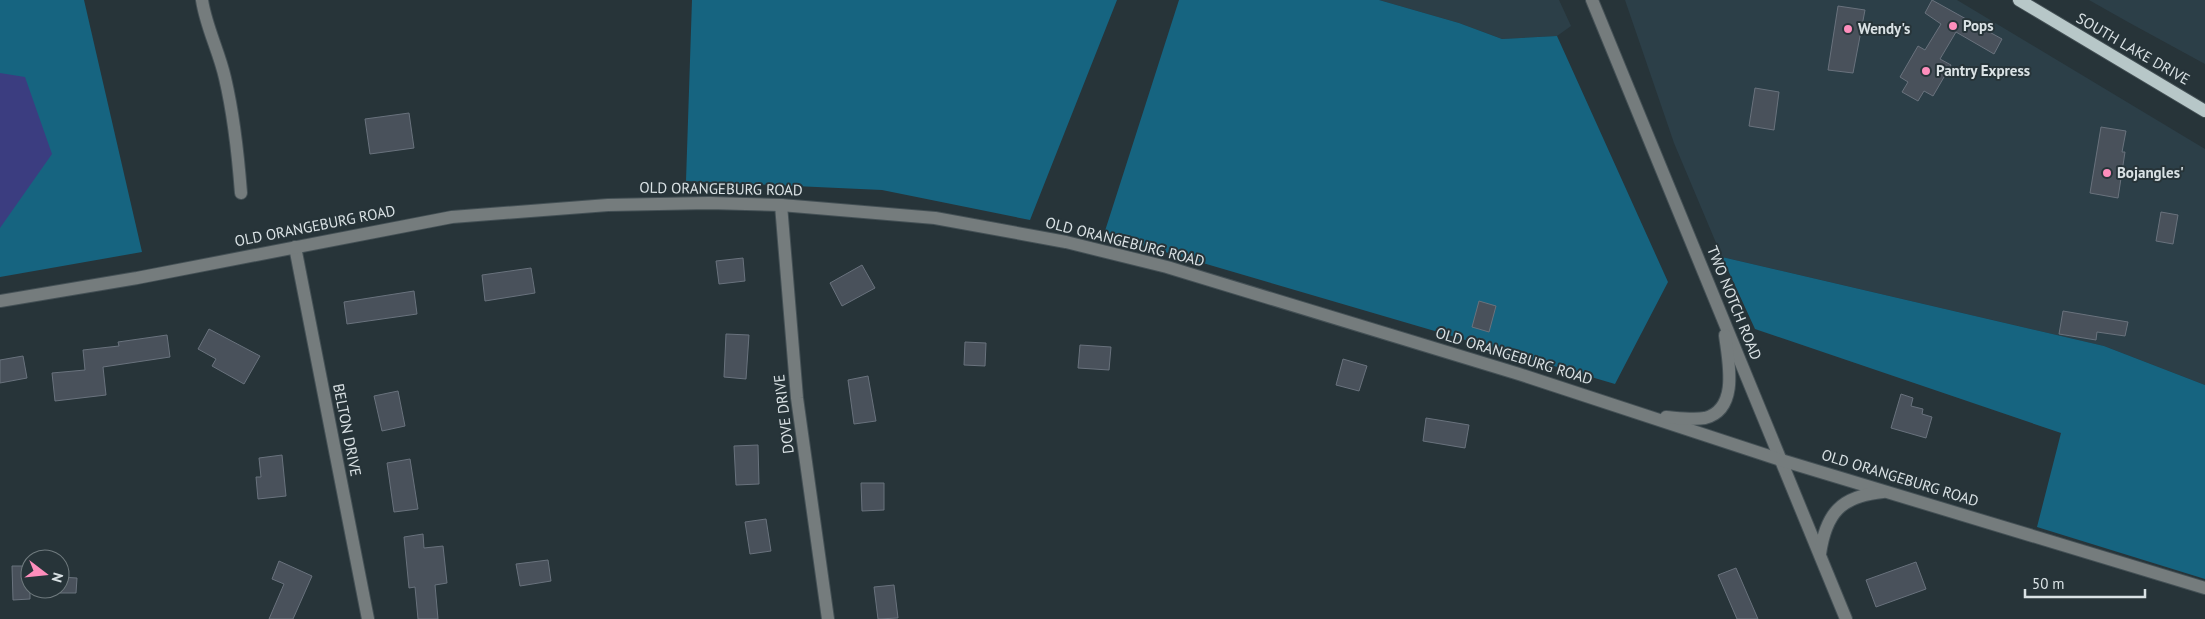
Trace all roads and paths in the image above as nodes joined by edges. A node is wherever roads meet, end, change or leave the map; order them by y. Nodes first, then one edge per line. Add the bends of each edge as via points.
1 (202, 0) edge
2 (1592, 0) edge
3 (2019, 0) edge
4 (2205, 111) edge
5 (241, 193) dead end
6 (781, 205) junction
7 (295, 247) junction
8 (0, 301) edge
9 (1723, 318) junction
10 (1650, 417) junction
11 (1781, 460) junction
12 (1888, 491) junction
13 (1820, 554) junction
14 (2205, 588) edge
15 (368, 619) edge
16 (828, 619) edge
17 (1846, 619) edge

1 - 5 street via 227,85 236,131
2 - 9 street, TWO NOTCH ROAD
3 - 4 main road, SOUTH LAKE DRIVE
6 - 7 street, OLD ORANGEBURG ROAD via 608,205 452,217
6 - 10 street, OLD ORANGEBURG ROAD via 935,218 1117,253 1519,374
6 - 16 street, DOVE DRIVE via 797,398
7 - 8 street, OLD ORANGEBURG ROAD
7 - 15 street, BELTON DRIVE
9 - 10 street via 1730,385 1722,406 1705,418
9 - 11 street, TWO NOTCH ROAD
10 - 11 street, OLD ORANGEBURG ROAD
11 - 12 street, OLD ORANGEBURG ROAD
11 - 13 street, TWO NOTCH ROAD
12 - 13 street via 1868,493 1839,507 1822,535
12 - 14 street, OLD ORANGEBURG ROAD
13 - 17 street, TWO NOTCH ROAD

